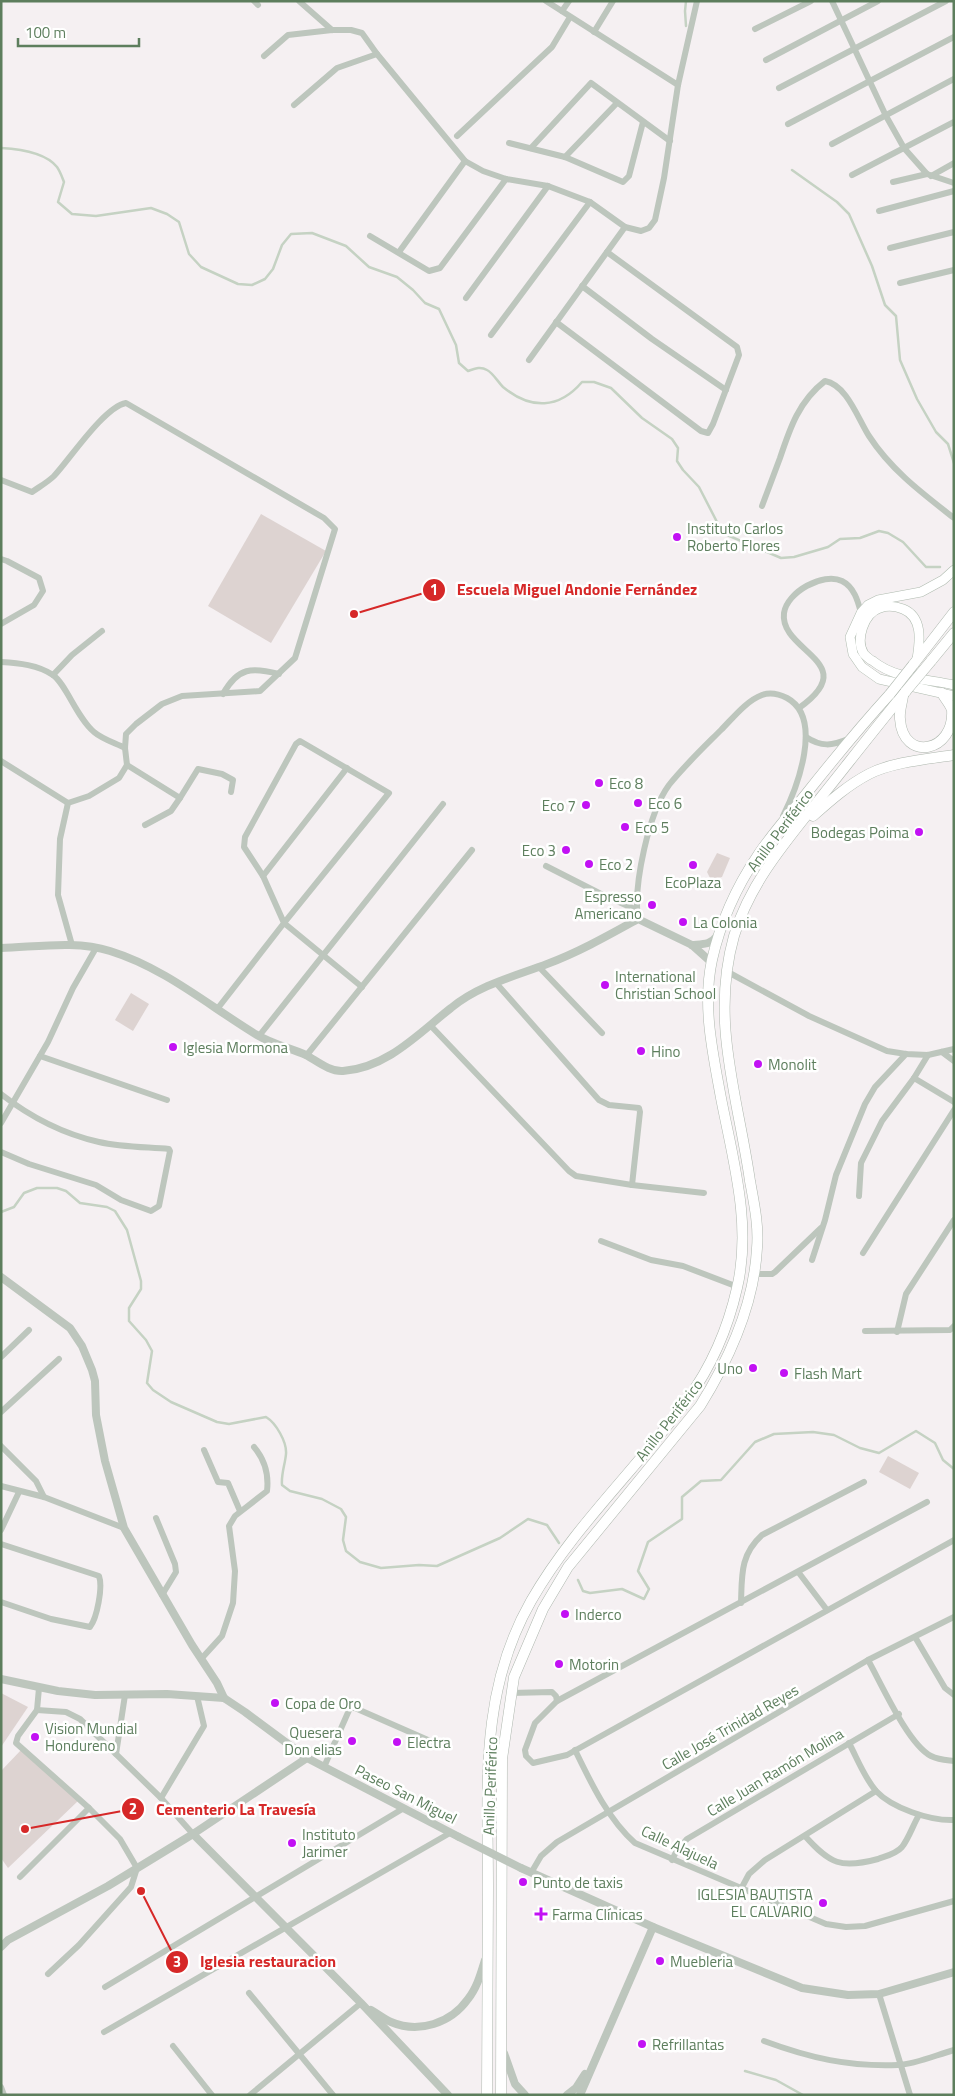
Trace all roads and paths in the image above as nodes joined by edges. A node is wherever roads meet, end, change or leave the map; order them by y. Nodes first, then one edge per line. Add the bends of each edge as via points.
1 (299, 1) edge
2 (546, 1) edge
3 (569, 1) edge
4 (613, 1) edge
5 (697, 1) edge
6 (811, 1) edge
7 (832, 1) edge
8 (878, 1) edge
9 (946, 1) edge
10 (562, 12) junction
11 (570, 17) junction
12 (841, 20) junction
13 (332, 30) junction
14 (755, 30) dead end
15 (594, 32) junction
16 (954, 37) edge
17 (855, 49) junction
18 (377, 54) junction
19 (264, 56) dead end
20 (766, 60) dead end
21 (954, 79) edge
22 (870, 82) junction
23 (678, 85) junction
24 (779, 88) dead end
25 (617, 103) junction
26 (294, 105) dead end
27 (886, 116) junction
28 (643, 122) junction
29 (954, 122) edge
30 (788, 124) dead end
31 (457, 136) dead end
32 (670, 141) junction
33 (509, 143) dead end
34 (832, 144) dead end
35 (531, 148) junction
36 (904, 148) junction
37 (565, 157) junction
38 (465, 161) junction
39 (954, 163) edge
40 (852, 175) dead end
41 (929, 175) junction
42 (506, 179) junction
43 (894, 182) dead end
44 (954, 183) edge
45 (548, 186) junction
46 (954, 191) edge
47 (590, 202) junction
48 (879, 211) dead end
49 (625, 227) junction
50 (954, 232) edge
51 (370, 236) dead end
52 (890, 248) dead end
53 (399, 252) junction
54 (606, 252) junction
55 (954, 270) edge
56 (900, 283) dead end
57 (582, 286) junction
58 (466, 298) dead end
59 (556, 322) junction
60 (492, 336) dead end
61 (529, 360) dead end
62 (726, 390) junction
63 (1, 480) edge
64 (762, 506) dead end
65 (954, 518) edge
66 (1, 559) edge
67 (954, 570) edge
68 (954, 612) edge
69 (861, 613) junction
70 (1, 624) edge
71 (102, 631) dead end
72 (953, 635) edge
73 (1, 662) edge
74 (915, 663) junction
75 (280, 674) junction
76 (54, 675) junction
77 (954, 685) edge
78 (904, 693) junction
79 (942, 693) junction
80 (224, 694) junction
81 (954, 696) edge
82 (799, 708) junction
83 (806, 737) junction
84 (851, 738) junction
85 (125, 748) junction
86 (954, 756) edge
87 (1, 761) edge
88 (127, 765) junction
89 (347, 768) junction
90 (232, 792) dead end
91 (180, 798) junction
92 (68, 803) junction
93 (443, 804) dead end
94 (145, 826) dead end
95 (775, 832) junction
96 (793, 833) junction
97 (472, 850) dead end
98 (546, 866) dead end
99 (262, 876) junction
100 (637, 910) junction
101 (638, 919) junction
102 (284, 923) junction
103 (721, 930) junction
104 (72, 945) junction
105 (692, 945) junction
106 (1, 948) edge
107 (96, 948) junction
108 (324, 955) junction
109 (711, 962) junction
110 (539, 967) junction
111 (726, 971) junction
112 (496, 983) junction
113 (362, 987) junction
114 (218, 1008) junction
115 (431, 1026) junction
116 (602, 1033) dead end
117 (259, 1036) junction
118 (954, 1049) edge
119 (942, 1052) junction
120 (906, 1054) junction
121 (928, 1055) junction
122 (40, 1056) junction
123 (306, 1056) junction
124 (954, 1061) edge
125 (914, 1078) junction
126 (1, 1094) edge
127 (167, 1100) dead end
128 (954, 1102) edge
129 (12, 1103) junction
130 (954, 1110) edge
131 (1, 1123) edge
132 (1, 1152) edge
133 (632, 1185) junction
134 (704, 1193) dead end
135 (859, 1196) dead end
136 (954, 1220) edge
137 (822, 1228) junction
138 (602, 1241) dead end
139 (863, 1252) dead end
140 (812, 1260) dead end
141 (754, 1274) junction
142 (1, 1278) edge
143 (738, 1287) junction
144 (954, 1326) edge
145 (29, 1330) dead end
146 (865, 1331) dead end
147 (897, 1332) junction
148 (1, 1357) edge
149 (59, 1359) dead end
150 (1, 1412) edge
151 (1, 1446) edge
152 (254, 1447) dead end
153 (204, 1450) dead end
154 (864, 1482) dead end
155 (1, 1486) edge
156 (19, 1492) junction
157 (44, 1497) junction
158 (927, 1502) dead end
159 (240, 1511) junction
160 (156, 1518) dead end
161 (124, 1528) junction
162 (1, 1530) edge
163 (954, 1540) edge
164 (1, 1544) edge
165 (799, 1573) junction
166 (162, 1595) junction
167 (1, 1602) edge
168 (741, 1603) junction
169 (827, 1610) junction
170 (954, 1617) edge
171 (915, 1637) junction
172 (202, 1658) junction
173 (868, 1660) junction
174 (1, 1678) edge
175 (39, 1688) junction
176 (511, 1694) junction
177 (126, 1695) junction
178 (954, 1695) edge
179 (197, 1696) junction
180 (224, 1698) junction
181 (557, 1701) junction
182 (37, 1710) junction
183 (899, 1714) junction
184 (849, 1743) junction
185 (444, 1747) dead end
186 (575, 1750) junction
187 (116, 1754) junction
188 (307, 1758) junction
189 (954, 1761) edge
190 (324, 1767) junction
191 (876, 1791) junction
192 (161, 1798) junction
193 (89, 1808) junction
194 (404, 1808) junction
195 (609, 1812) junction
196 (919, 1816) junction
197 (954, 1820) edge
198 (450, 1832) junction
199 (193, 1834) junction
200 (805, 1836) junction
201 (672, 1860) junction
202 (137, 1868) junction
203 (531, 1873) junction
204 (20, 1877) dead end
205 (741, 1889) junction
206 (257, 1897) junction
207 (954, 1901) edge
208 (653, 1927) junction
209 (286, 1928) junction
210 (1, 1947) edge
211 (488, 1952) junction
212 (954, 1972) edge
213 (48, 1974) dead end
214 (105, 1987) dead end
215 (248, 1993) dead end
216 (878, 1994) junction
217 (361, 2003) junction
218 (104, 2032) dead end
219 (764, 2041) dead end
220 (174, 2046) dead end
221 (501, 2046) junction
222 (954, 2050) edge
223 (300, 2054) junction
224 (595, 2060) junction
225 (900, 2065) junction
226 (1, 2087) edge
227 (4, 2095) edge
228 (212, 2095) edge
229 (250, 2095) edge
230 (333, 2095) edge
231 (448, 2095) edge
232 (487, 2095) edge
233 (501, 2095) edge
234 (526, 2095) edge
235 (568, 2095) edge
236 (580, 2095) edge
237 (910, 2095) edge

1 - 13 street
2 - 10 street
3 - 10 street
4 - 15 street
5 - 23 street
6 - 14 street
7 - 12 street
8 - 12 street
9 - 17 street
10 - 11 street
11 - 15 street
11 - 31 street via 552,47
12 - 17 street
12 - 20 street
13 - 18 street via 362,33
13 - 19 street via 288,35
15 - 23 street
16 - 22 street
17 - 22 street
17 - 24 street
18 - 26 street via 337,68
18 - 38 street
21 - 27 street
22 - 27 street
22 - 30 street
23 - 32 street
25 - 28 street
25 - 35 street via 591,83
25 - 37 street
27 - 34 street
27 - 36 street
28 - 32 street
28 - 37 street via 629,176 623,182
29 - 36 street
32 - 49 street via 655,220 649,228 641,231
33 - 35 street
35 - 37 street
36 - 40 street
36 - 41 street
38 - 42 street
38 - 53 street
39 - 41 street
41 - 43 street
41 - 44 street
42 - 45 street
42 - 53 street via 440,268 429,271
45 - 47 street
45 - 58 street
46 - 48 street
47 - 49 street
47 - 60 street
49 - 54 street
50 - 52 street
51 - 53 street
54 - 57 street
54 - 62 street via 737,347 738,355
55 - 56 street
57 - 59 street
57 - 62 street
59 - 61 street
59 - 62 street via 701,431 708,433
63 - 75 street via 32,492 52,478 118,405 126,403 324,518 335,529 295,658
64 - 65 street via 791,424 807,399 825,381 833,383 843,393 892,467
66 - 70 street via 39,578 43,591 34,605
67 - 69 main road via 921,592 878,600
68 - 74 highway, Anillo Periférico
69 - 79 main road via 850,637 853,654 862,667 879,679
69 - 82 street via 852,590 842,581 832,579 808,584 790,601 784,612 786,626 823,671 821,688
71 - 76 street via 72,655
72 - 78 highway, Anillo Periférico, bridge
73 - 76 street via 27,664
74 - 77 main road via 920,640 918,622 908,611 895,606 879,608 863,626 860,638 864,653 893,673
74 - 84 highway, Anillo Periférico, bridge
75 - 80 street via 260,691
75 - 80 street via 254,669 231,680
76 - 85 street via 94,733
78 - 79 highway via 900,718 903,730 909,740 927,748 947,740 952,730 952,710
78 - 96 highway, Anillo Periférico
79 - 81 main road
80 - 85 street via 182,696 162,704 126,734
82 - 83 street
82 - 100 street via 780,695 760,696 724,727 668,786 646,839
83 - 84 street via 825,746
83 - 95 street via 803,764 792,799
84 - 95 highway, Anillo Periférico
85 - 88 street
86 - 96 highway via 911,762 871,773 842,790
87 - 92 street
88 - 91 street
88 - 92 street via 119,778 90,796
89 - 99 street
89 - 99 street via 300,741 296,744 245,837 244,847
89 - 102 street via 389,793
90 - 91 street via 233,780 198,769
91 - 94 street via 171,812
92 - 104 street via 60,840 58,895
93 - 108 street
95 - 103 highway, Anillo Periférico via 737,891
96 - 111 highway, Anillo Periférico via 770,862 750,897 734,934
97 - 113 street
98 - 100 street
99 - 102 street
100 - 101 street
101 - 105 street
101 - 110 street
102 - 108 street
102 - 114 street
103 - 105 street via 707,944
103 - 109 highway, Anillo Periférico
104 - 106 street
104 - 107 street
105 - 109 street
107 - 114 street via 129,958
107 - 122 street
108 - 113 street
108 - 117 street
109 - 143 highway, Anillo Periférico via 709,1011 712,1048 742,1208 743,1247
110 - 112 street
110 - 116 street
111 - 120 street via 809,1016 887,1051
111 - 141 highway, Anillo Periférico via 723,1011 726,1046 757,1224
112 - 115 street via 470,995
112 - 133 street via 598,1100 609,1105 639,1108
113 - 123 street
114 - 117 street
115 - 123 street via 380,1062 361,1069 340,1072
115 - 133 street via 568,1171 585,1178
117 - 123 street
118 - 119 street
119 - 121 street
119 - 124 street
120 - 121 street
120 - 137 street via 869,1095 836,1175
121 - 125 street
122 - 127 street
122 - 129 street
125 - 128 street
125 - 135 street via 882,1121 860,1163
126 - 129 street
129 - 131 street
129 - 132 street via 35,1117 99,1142 169,1149 159,1206 151,1212 96,1185
130 - 139 street
133 - 134 street
136 - 147 street via 906,1294
137 - 140 street
137 - 141 street via 772,1274
138 - 143 street
141 - 176 highway, Anillo Periférico via 737,1338 718,1378 700,1406 568,1567 543,1608 514,1677
142 - 161 street via 70,1328 82,1346 94,1376 96,1415 105,1461
143 - 211 highway, Anillo Periférico via 723,1333 687,1401 556,1559 529,1606 500,1673 487,1758
144 - 147 street via 950,1330
145 - 148 street
146 - 147 street
149 - 150 street
151 - 157 street via 36,1481
152 - 159 street via 264,1458 267,1491
153 - 159 street via 218,1482 228,1483
154 - 168 street via 753,1542 742,1573
155 - 156 street
156 - 157 street
156 - 162 street
157 - 161 street
158 - 165 street
159 - 172 street via 228,1526 235,1571 232,1602 222,1636
160 - 166 street via 176,1572
161 - 166 street
163 - 169 street
164 - 167 street via 99,1576 102,1583 90,1628 51,1620
165 - 168 street
165 - 169 street
166 - 172 street
168 - 181 street
169 - 186 street
170 - 171 street, Calle José Trinidad Reyes
171 - 173 street, Calle José Trinidad Reyes
171 - 178 street via 945,1688
172 - 180 street
173 - 183 street
173 - 195 street, Calle José Trinidad Reyes
174 - 175 street
175 - 177 street via 94,1695
175 - 182 street
176 - 181 street via 552,1692
176 - 221 highway, Anillo Periférico via 502,1759
177 - 179 street
177 - 187 street
179 - 180 street
179 - 192 street via 204,1726
180 - 188 street, Paseo San Miguel
181 - 186 street via 535,1723 525,1750 526,1756 533,1763 538,1763
182 - 187 street via 74,1714
182 - 193 street via 16,1743
183 - 184 street, Calle Juan Ramón Molina
183 - 189 street via 920,1747 931,1756
184 - 191 street
184 - 201 street, Calle Juan Ramón Molina via 687,1839
185 - 190 street via 350,1708
186 - 195 street, Calle Alajuela
187 - 192 street
188 - 190 street, Paseo San Miguel
188 - 199 street
190 - 194 street, Paseo San Miguel
191 - 196 street
191 - 200 street
192 - 199 street
193 - 202 street via 120,1839
193 - 204 street
194 - 198 street, Paseo San Miguel
194 - 206 street
195 - 201 street, Calle Alajuela via 620,1829 636,1843
195 - 203 street, Calle José Trinidad Reyes via 557,1842 541,1856
196 - 197 street via 938,1821
196 - 200 street via 898,1851 857,1865 835,1862
198 - 203 street, Paseo San Miguel, bridge
198 - 209 street
199 - 202 street
199 - 206 street
200 - 205 street via 765,1860 749,1874
201 - 205 street, Calle Alajuela
202 - 210 street via 8,1940
202 - 213 street via 130,1887 79,1945
203 - 208 street, Paseo San Miguel
205 - 207 street, Calle Alajuela via 826,1924 846,1927 865,1926
206 - 209 street
206 - 214 street
208 - 216 street, Paseo San Miguel via 802,1988 848,1995
208 - 224 street
209 - 217 street
209 - 218 street
211 - 217 street via 468,1999 456,2013 432,2025 412,2027 392,2022
211 - 232 highway, Anillo Periférico
212 - 216 street, Paseo San Miguel
215 - 223 street
216 - 225 street
217 - 223 street
217 - 231 street
219 - 225 street via 835,2063
220 - 228 street
221 - 233 highway, Anillo Periférico
221 - 234 street via 515,2084
222 - 225 street
223 - 229 street
223 - 230 street
224 - 235 street
224 - 236 street
225 - 237 street
226 - 227 street

